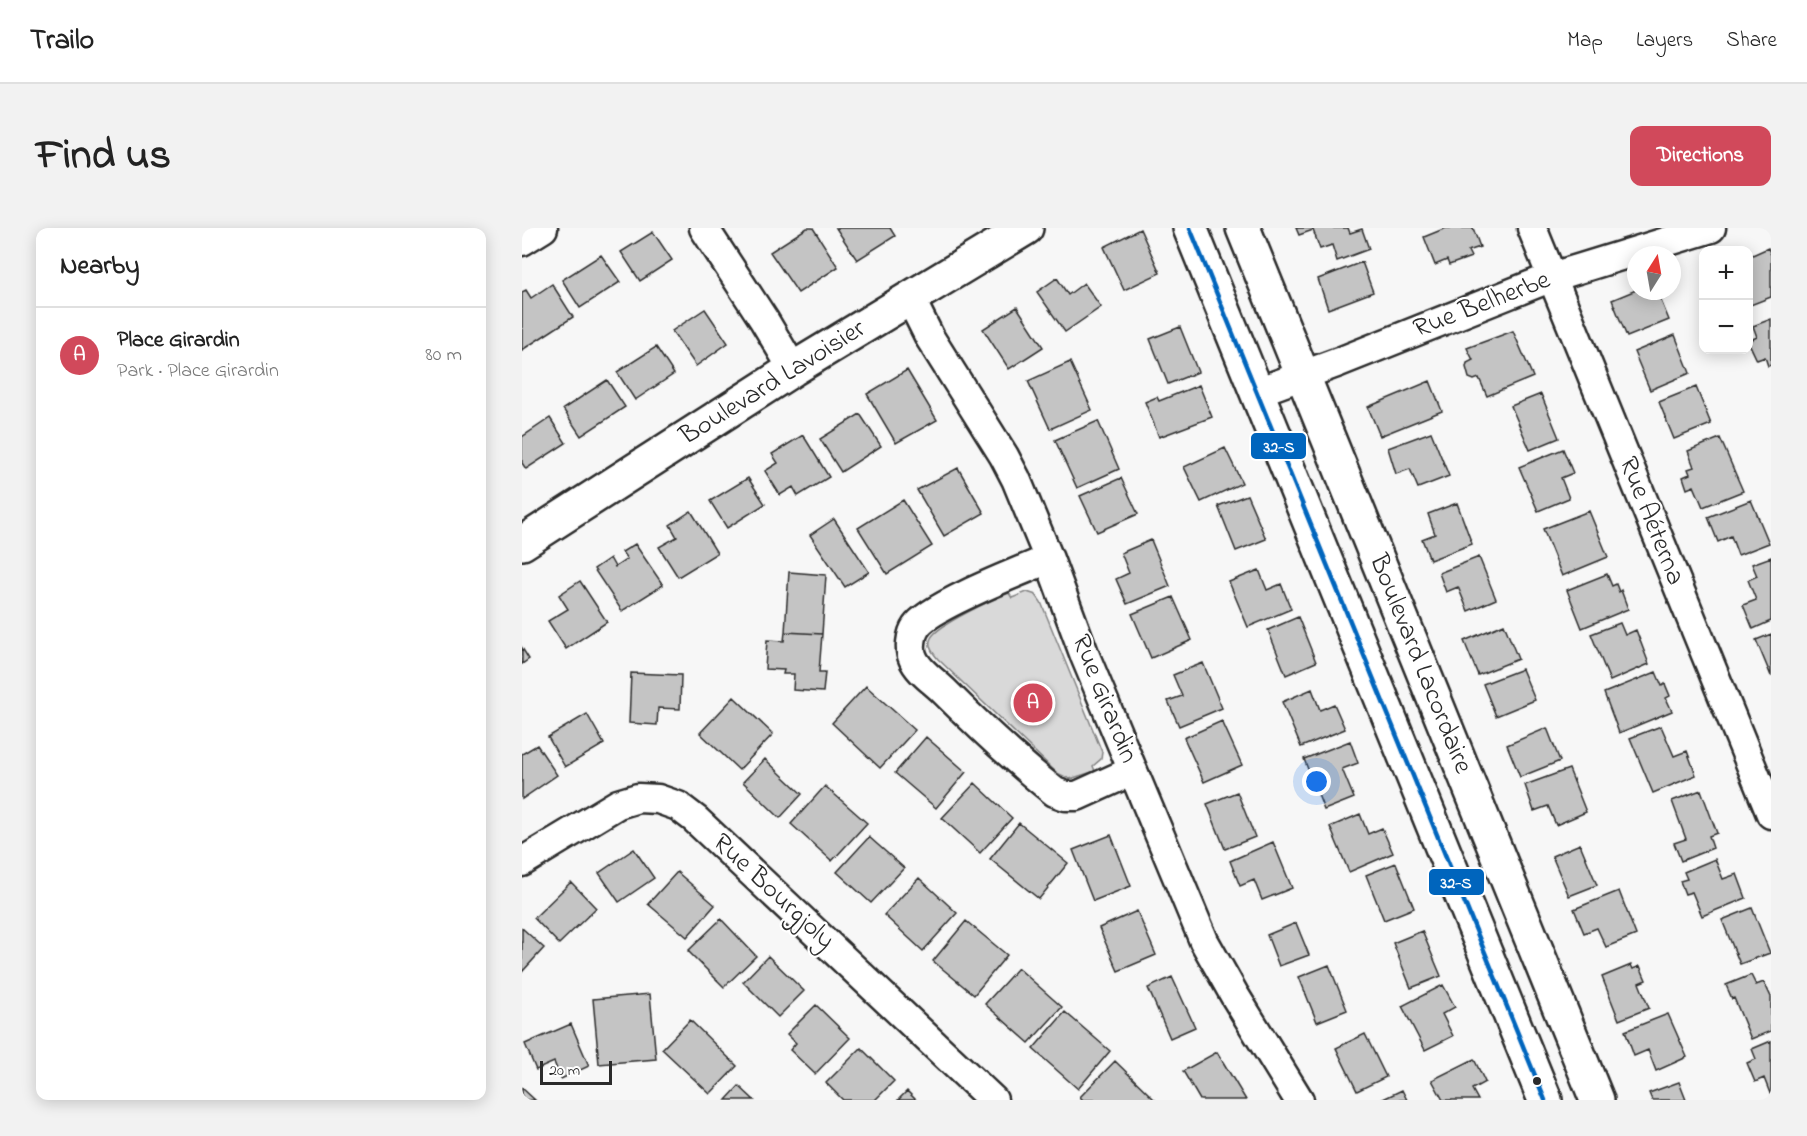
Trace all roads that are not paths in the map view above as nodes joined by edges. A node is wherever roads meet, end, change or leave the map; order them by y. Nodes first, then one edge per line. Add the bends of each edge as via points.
1 (543, 228) edge
2 (704, 228) edge
3 (1026, 228) edge
4 (1190, 228) edge
5 (1243, 228) edge
6 (1532, 228) edge
7 (1711, 228) edge
8 (522, 241) edge
9 (1552, 277) junction
10 (910, 298) junction
11 (793, 369) junction
12 (1302, 376) junction
13 (1257, 392) junction
14 (522, 543) edge
15 (1049, 559) junction
16 (1132, 771) junction
17 (1771, 814) edge
18 (522, 862) edge
19 (993, 1100) edge
20 (1299, 1100) edge
21 (1545, 1100) edge
22 (1597, 1100) edge

1 - 8 street
2 - 11 street
3 - 10 main road, Boulevard Lavoisier
4 - 13 main road, Boulevard Lacordaire
5 - 12 main road, Boulevard Lacordaire
6 - 9 street, Rue Aéterna
7 - 9 street, Rue Belherbe
9 - 12 street, Rue Belherbe
9 - 17 street, Rue Aéterna
10 - 11 main road, Boulevard Lavoisier
10 - 15 street, Rue Girardin via 930,338 1004,456
11 - 14 main road, Boulevard Lavoisier
12 - 13 street, Rue Belherbe
12 - 22 main road, Boulevard Lacordaire
13 - 21 main road, Boulevard Lacordaire
15 - 16 street, Rue Girardin
15 - 16 street via 927,616 915,627 912,657 975,722 1055,792 1077,796
16 - 20 street, Rue Girardin via 1204,941
18 - 19 street, Rue Bourgjoly via 618,804 638,798 678,806

